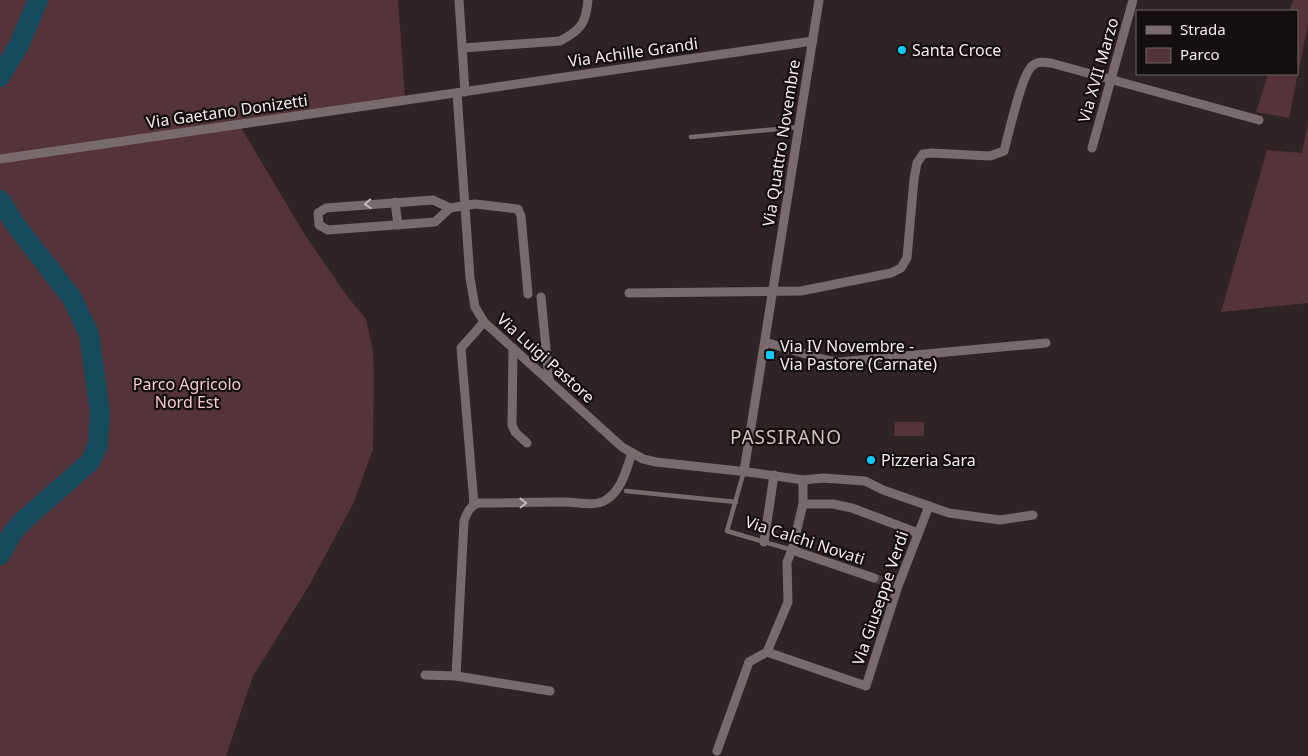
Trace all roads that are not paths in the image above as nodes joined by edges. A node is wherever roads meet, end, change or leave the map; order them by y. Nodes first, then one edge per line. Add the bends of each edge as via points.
1 (459, 0) edge
2 (588, 0) edge
3 (820, 0) edge
4 (1133, 0) edge
5 (813, 41) junction
6 (462, 48) junction
7 (1111, 80) junction
8 (461, 93) junction
9 (1259, 120) dead end
10 (799, 128) junction
11 (691, 137) dead end
12 (1092, 148) dead end
13 (1, 159) edge
14 (395, 202) junction
15 (466, 205) junction
16 (450, 208) junction
17 (398, 224) junction
18 (773, 291) junction
19 (629, 293) dead end
20 (528, 294) dead end
21 (541, 297) dead end
22 (484, 322) junction
23 (765, 342) junction
24 (1046, 343) dead end
25 (513, 348) junction
26 (549, 380) junction
27 (526, 443) dead end
28 (632, 453) junction
29 (744, 471) junction
30 (774, 475) junction
31 (803, 480) junction
32 (626, 491) dead end
33 (736, 502) junction
34 (474, 504) junction
35 (803, 504) junction
36 (929, 506) junction
37 (1033, 515) dead end
38 (918, 533) junction
39 (764, 542) junction
40 (792, 550) junction
41 (874, 578) tunnel mouth
42 (767, 652) junction
43 (426, 676) dead end
44 (456, 676) junction
45 (550, 691) dead end
46 (717, 751) dead end

1 - 6 street
2 - 6 street via 582,26 560,41
3 - 5 street, Via Quattro Novembre
4 - 7 street, Via XVII Marzo
5 - 8 street, Via Achille Grandi
5 - 10 street, Via Quattro Novembre
6 - 8 street
7 - 9 street
7 - 12 street, Via XVII Marzo
7 - 18 street via 1051,63 1040,62 1032,66 1024,78 1004,150 990,156 932,152 923,154 917,163 907,258 901,268 891,273 801,291
8 - 13 street, Via Gaetano Donizetti
8 - 15 street, Via Luigi Pastore
10 - 11 lane
10 - 18 street, Via Quattro Novembre
14 - 16 street via 432,200
14 - 17 street
14 -> 17 street via 326,208 318,213 319,225 328,230
15 - 16 street
15 - 20 street via 518,209
15 - 22 street, Via Luigi Pastore via 472,292 475,307
16 - 17 street via 435,222
18 - 19 street
18 - 23 street, Via Quattro Novembre
21 - 26 street
22 - 25 street, Via Luigi Pastore
22 - 34 street via 461,348
23 - 24 street via 839,362
23 - 29 street, Via Quattro Novembre
25 - 26 street, Via Luigi Pastore
25 - 27 street via 512,425
26 - 28 street, Via Luigi Pastore
28 - 29 street, Via Luigi Pastore via 656,462
34 -> 28 street via 605,501 623,480
29 - 30 street
29 - 33 lane, Via Quattro Novembre
30 - 31 street
30 - 39 street
31 - 35 street
31 - 36 street via 865,480
32 - 33 lane
33 - 39 lane, Via Calchi Novati via 727,531
34 - 44 street via 464,521
35 - 38 street via 852,508
35 - 40 street
36 - 37 street via 949,513 1000,520
36 - 38 street, Via Giuseppe Verdi
38 - 42 street, Via Giuseppe Verdi via 896,585 866,686
39 - 40 lane, Via Calchi Novati
40 - 41 street, Via Calchi Novati
40 - 42 street via 787,562 788,602
42 - 46 street via 749,662
43 - 44 street
44 - 45 street

